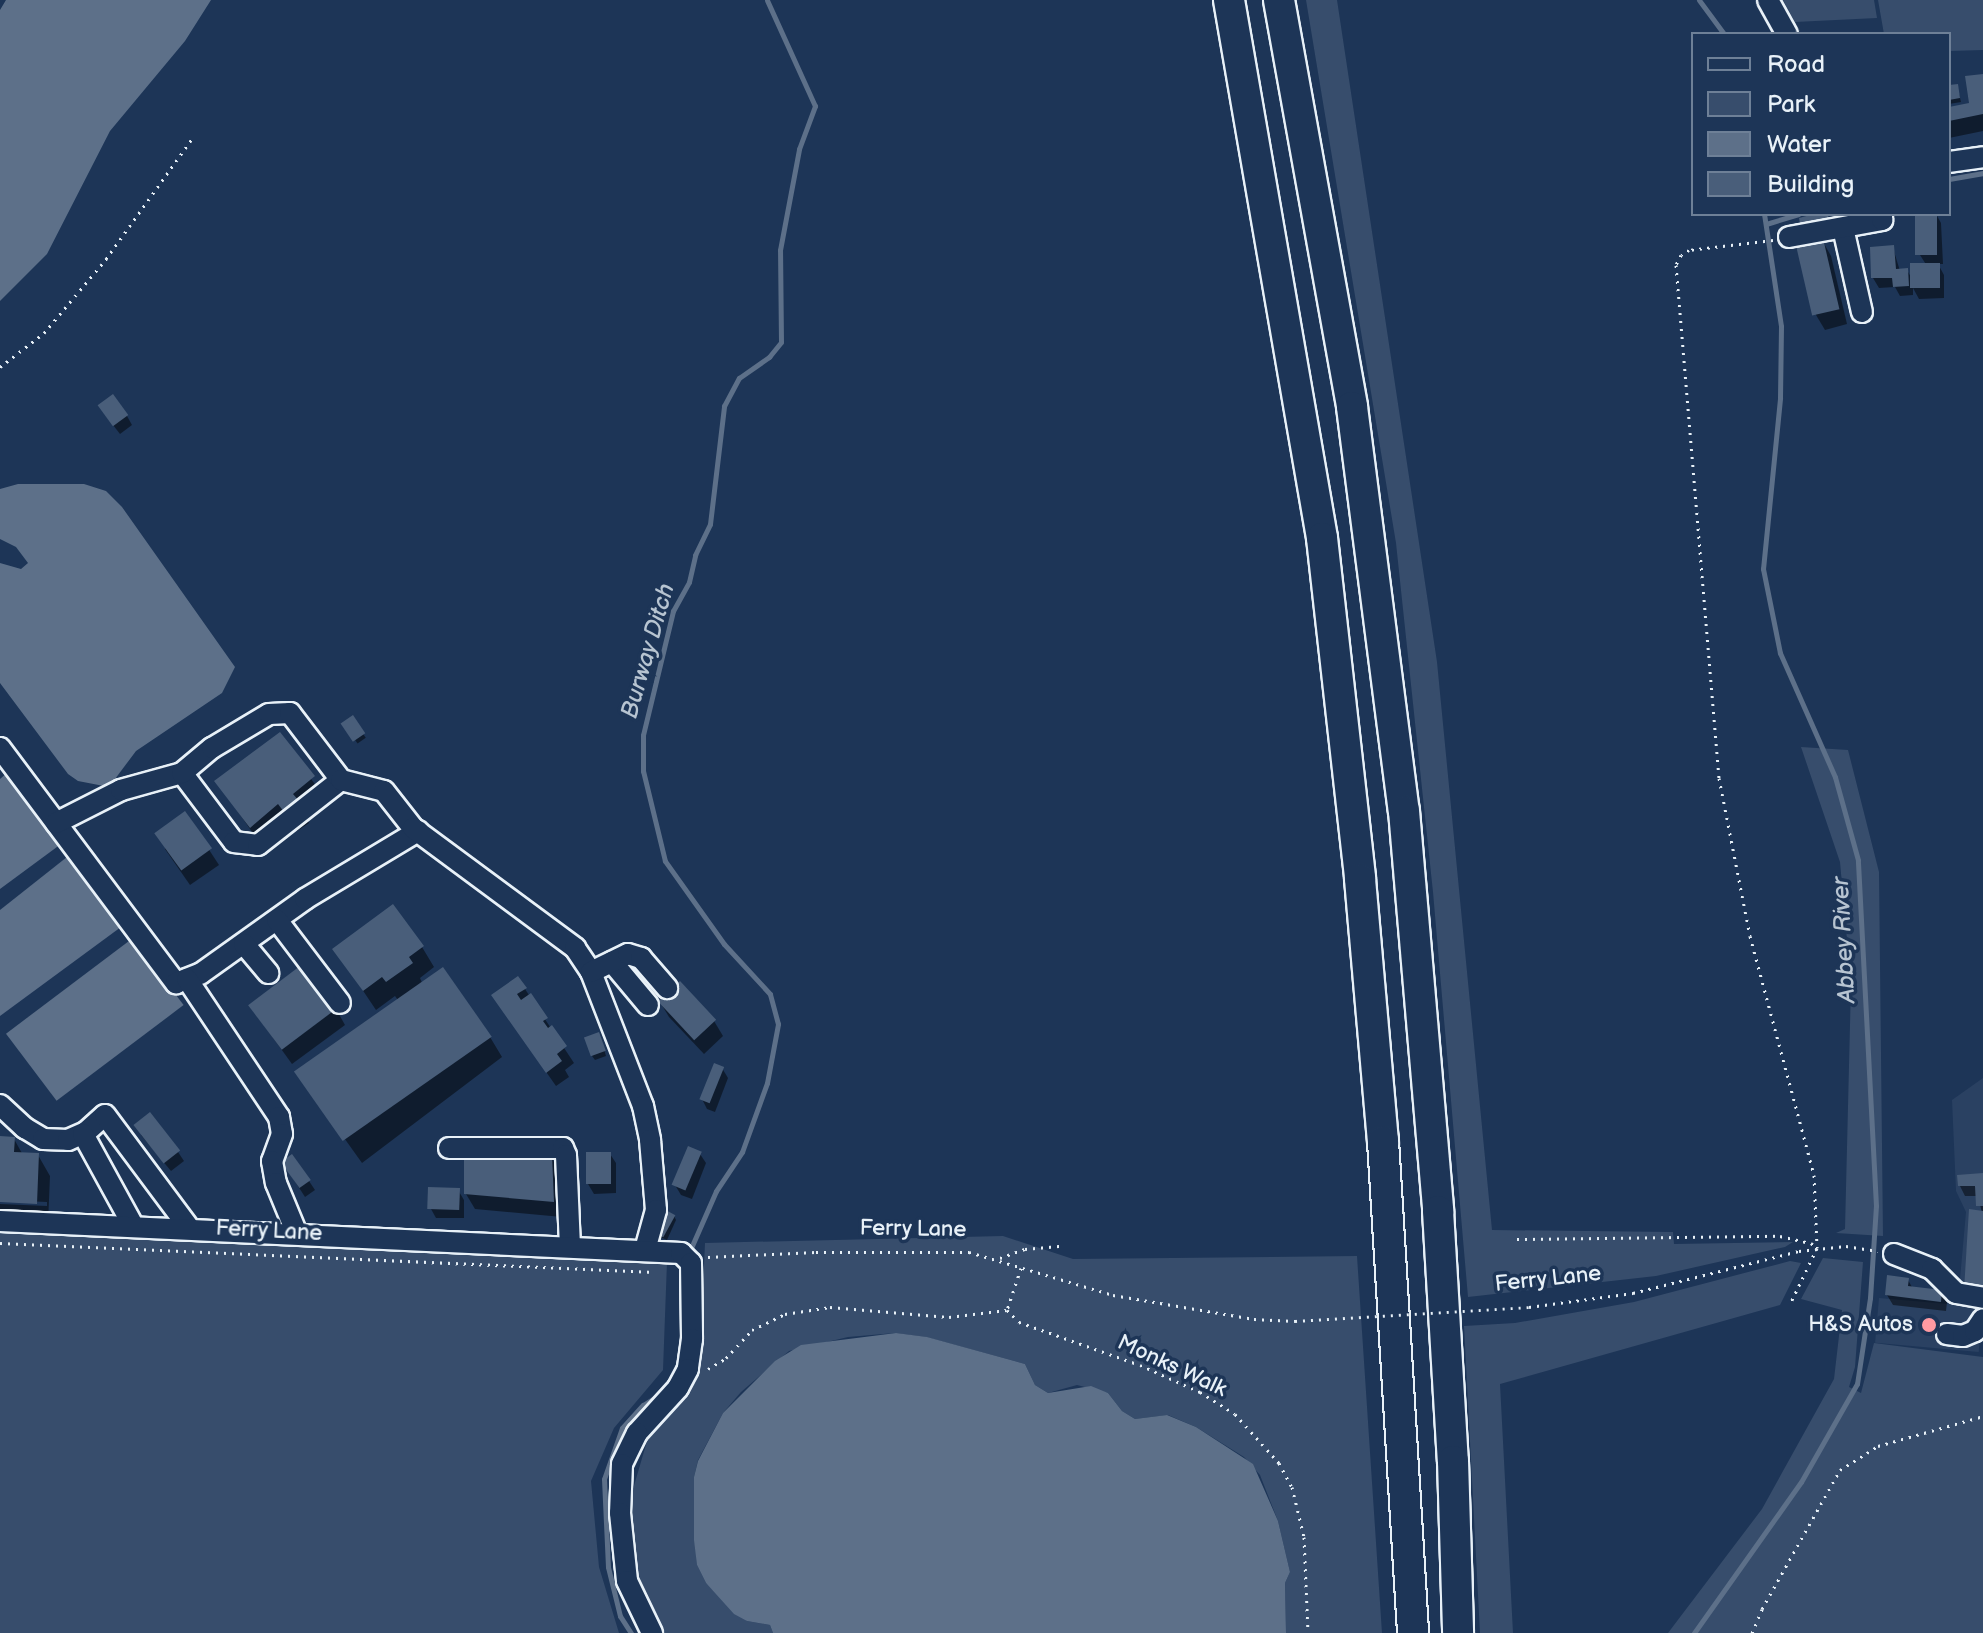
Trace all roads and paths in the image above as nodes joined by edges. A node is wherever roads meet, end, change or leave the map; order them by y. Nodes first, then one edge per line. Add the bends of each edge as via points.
1 (1229, 0) edge
2 (1279, 0) edge
3 (1768, 0) edge
4 (1786, 32) edge
5 (194, 136) dead end
6 (1983, 157) edge
7 (1951, 162) edge
8 (1882, 216) edge
9 (1843, 228) junction
10 (1789, 237) dead end
11 (1754, 244) dead end
12 (1862, 312) dead end
13 (0, 367) edge
14 (0, 748) edge
15 (182, 773) junction
16 (341, 780) junction
17 (56, 823) junction
18 (418, 831) junction
19 (277, 920) junction
20 (244, 944) junction
21 (612, 962) junction
22 (591, 972) junction
23 (268, 973) dead end
24 (187, 979) junction
25 (667, 988) dead end
26 (340, 1003) dead end
27 (648, 1005) dead end
28 (0, 1105) edge
29 (83, 1134) junction
30 (449, 1148) dead end
31 (0, 1221) edge
32 (134, 1227) junction
33 (190, 1229) junction
34 (297, 1234) junction
35 (1517, 1239) dead end
36 (0, 1243) edge
37 (570, 1246) junction
38 (1062, 1246) dead end
39 (1817, 1248) junction
40 (1860, 1248) dead end
41 (645, 1250) junction
42 (1894, 1254) dead end
43 (998, 1259) junction
44 (691, 1263) junction
45 (1021, 1268) junction
46 (1983, 1298) edge
47 (1791, 1302) dead end
48 (1007, 1310) junction
49 (1983, 1319) edge
50 (1947, 1334) dead end
51 (688, 1369) junction
52 (1983, 1416) edge
53 (652, 1633) edge
54 (1308, 1633) edge
55 (1413, 1633) edge
56 (1458, 1633) edge
57 (1752, 1633) edge

1 - 55 highway via 1322,538 1383,1141
2 - 56 highway via 1352,407 1404,811 1439,1226
3 - 4 street
5 - 13 path via 53,323
6 - 7 street
8 - 9 street
9 - 10 street
9 - 12 street
11 - 39 path via 1689,250 1676,265 1719,778 1750,936 1814,1175
14 - 17 street
15 - 16 street via 269,714 290,713
15 - 16 street via 234,842 258,845
15 - 17 street via 121,790
16 - 18 street via 384,791
17 - 24 street via 176,983
18 - 19 street
18 - 22 street via 575,948
19 - 20 street
19 - 26 street
20 - 23 street
20 - 24 street
21 - 22 street
21 - 25 street via 628,954 641,958
21 - 27 street
22 - 41 street via 648,1129 656,1210
24 - 34 street via 279,1117 282,1134 272,1161
28 - 29 street via 43,1139 68,1140
29 - 32 street
29 - 33 street via 105,1115
30 - 37 street via 563,1148
31 - 32 street
32 - 33 street
33 - 34 street
34 - 37 street
35 - 39 path via 1780,1236
36 - 44 path, Ferry Lane via 649,1273
37 - 41 street
38 - 43 path via 1025,1249
39 - 40 path, Ferry Lane
39 - 45 path, Ferry Lane, bridge via 1633,1293 1529,1307 1295,1321 1152,1303
39 - 47 path
41 - 44 street via 681,1253
42 - 46 street via 1932,1269 1956,1293
43 - 44 path, Ferry Lane via 969,1252 816,1252 724,1254
43 - 45 path, Ferry Lane
44 - 51 street
45 - 48 path
48 - 51 path via 949,1317 830,1307 785,1314 752,1330 726,1358 703,1372
48 - 54 path, Monks Walk via 1019,1322 1200,1392 1261,1439 1292,1487 1304,1537
49 - 50 street via 1975,1331
51 - 53 street via 678,1388 637,1433 622,1464 620,1513 627,1581
52 - 57 path via 1878,1446 1840,1470

